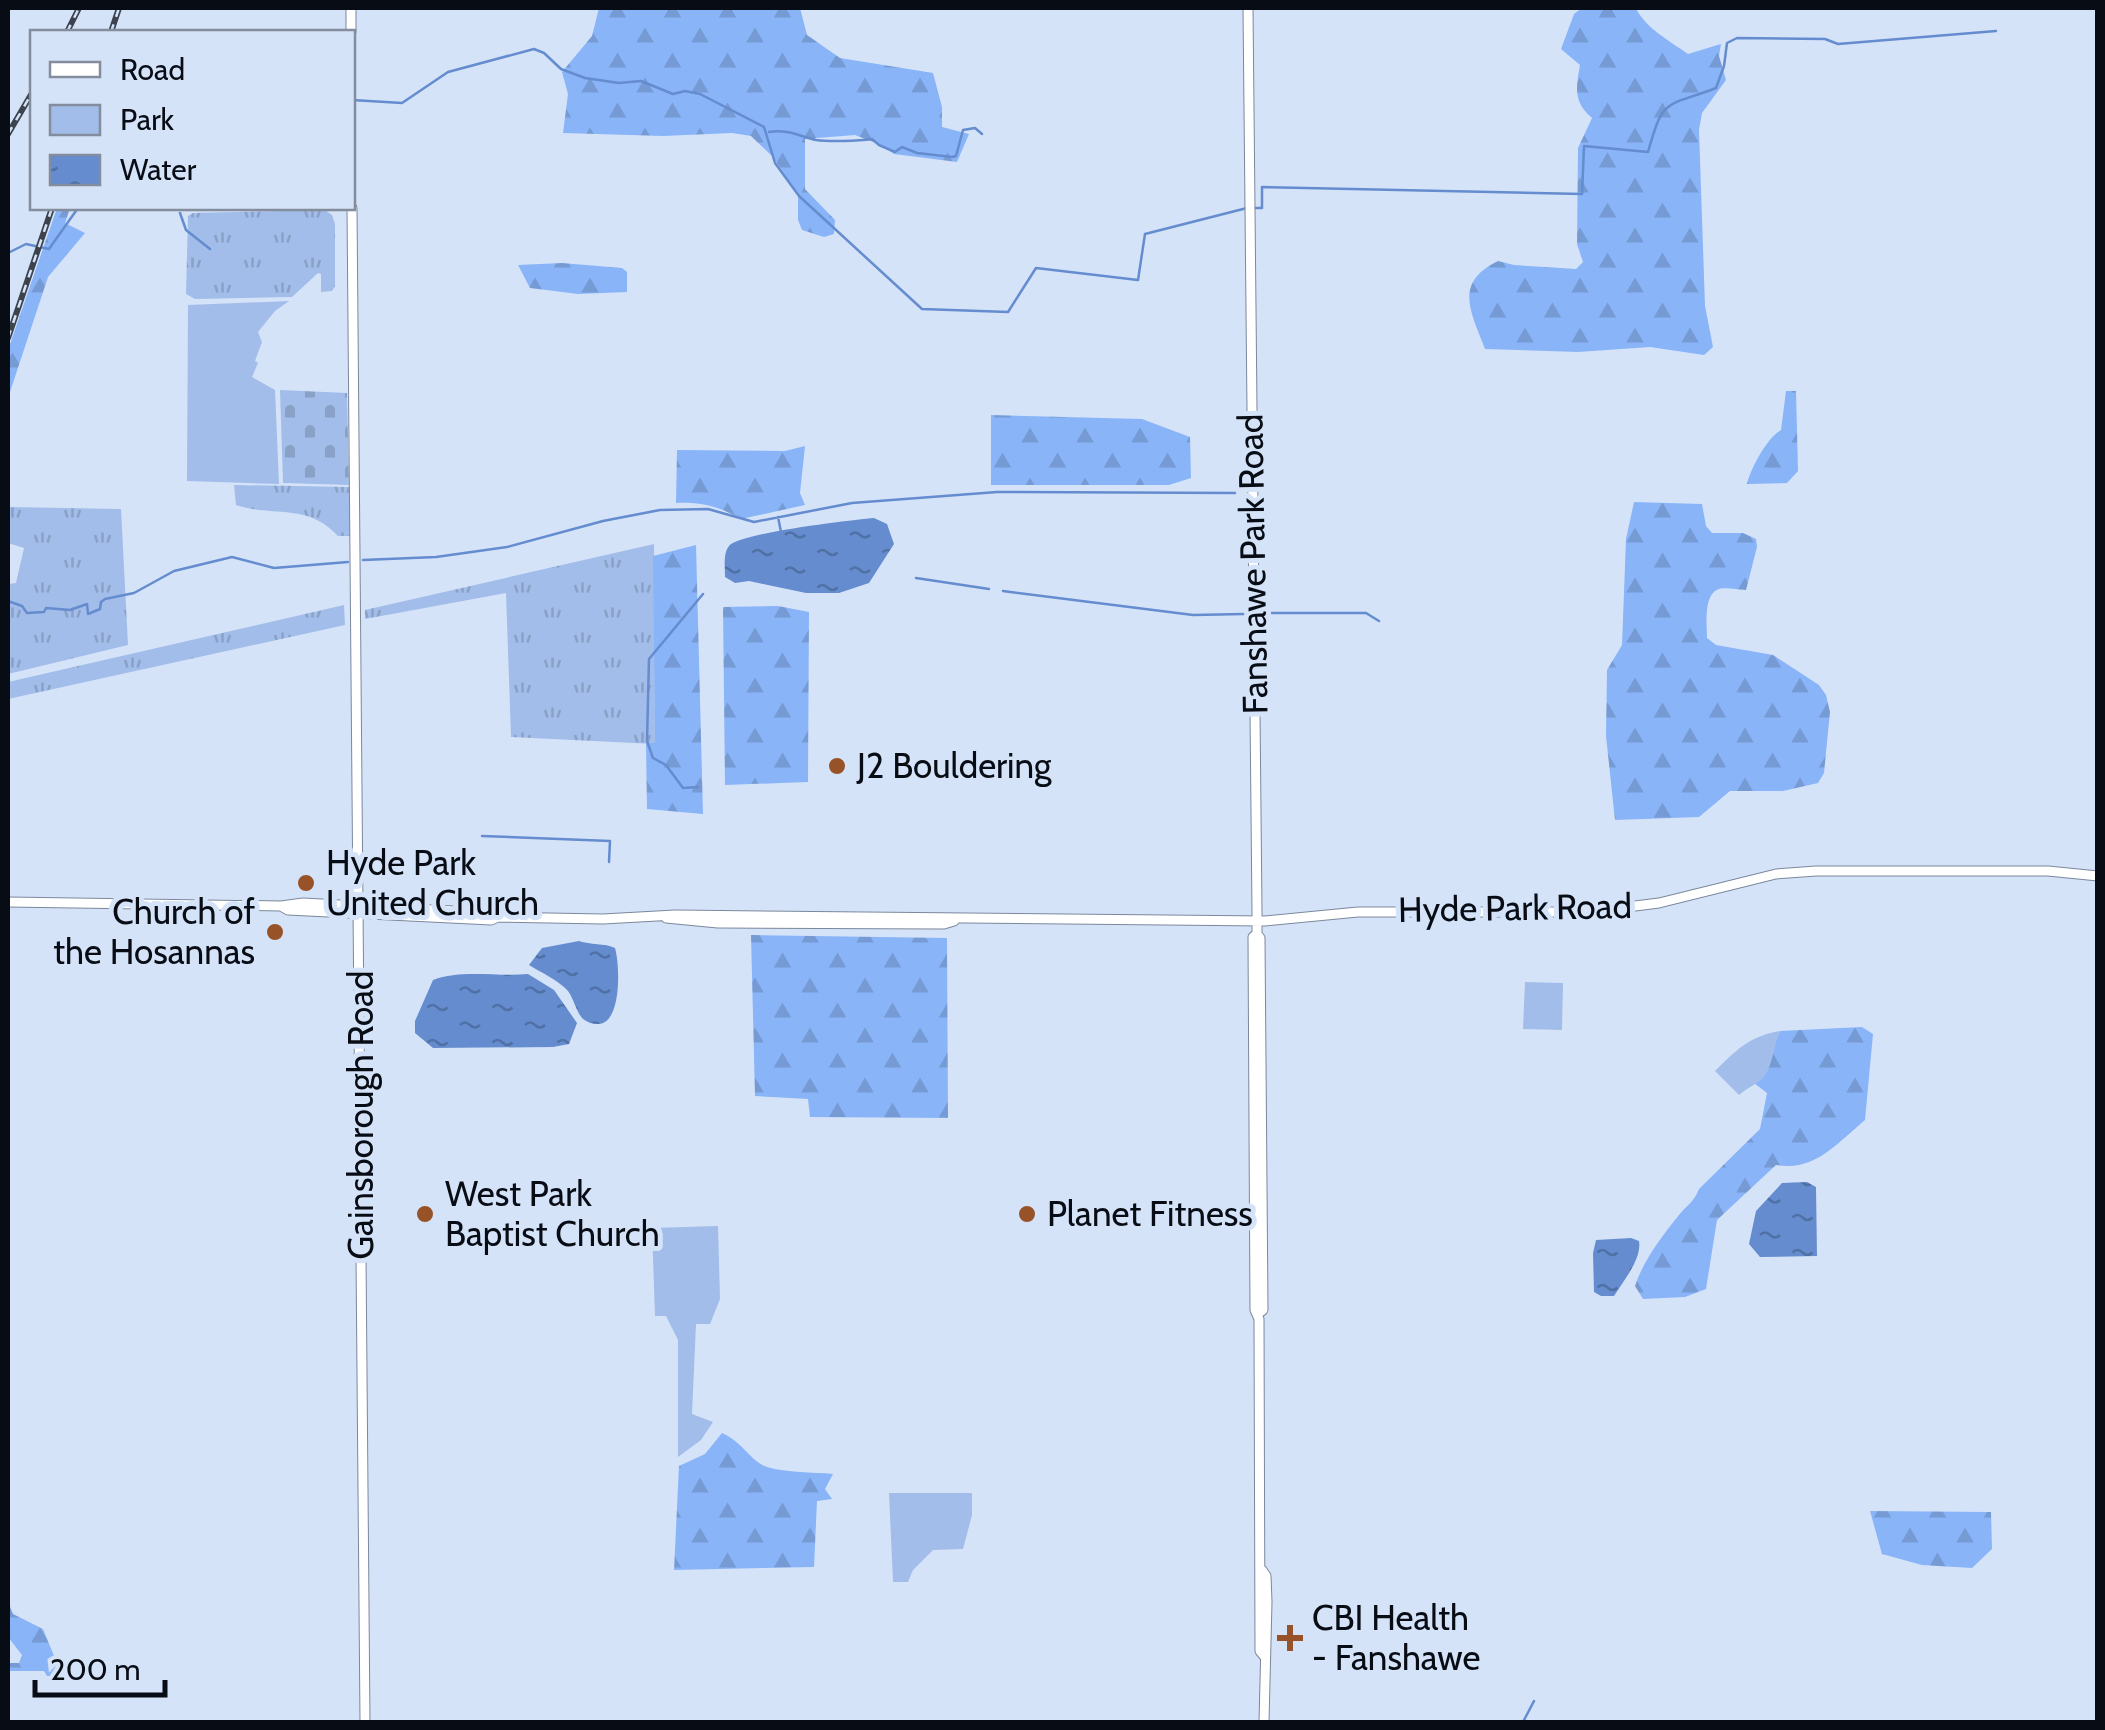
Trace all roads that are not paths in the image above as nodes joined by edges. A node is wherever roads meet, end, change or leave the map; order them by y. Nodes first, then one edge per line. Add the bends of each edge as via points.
1 (1248, 8) edge
2 (352, 210) edge
3 (2098, 872) edge
4 (8, 902) edge
5 (359, 910) junction
6 (1257, 921) junction
7 (366, 1722) edge
8 (1264, 1722) edge

1 - 6 main road, Fanshawe Park Road
2 - 5 main road, Gainsborough Road
3 - 6 main road, Hyde Park Road via 1816,871 1601,911 1358,912
4 - 5 main road, Hyde Park Road via 288,903
5 - 6 main road, Hyde Park Road via 491,920 675,915
5 - 7 main road, Gainsborough Road
6 - 8 main road, Fanshawe Park Road

